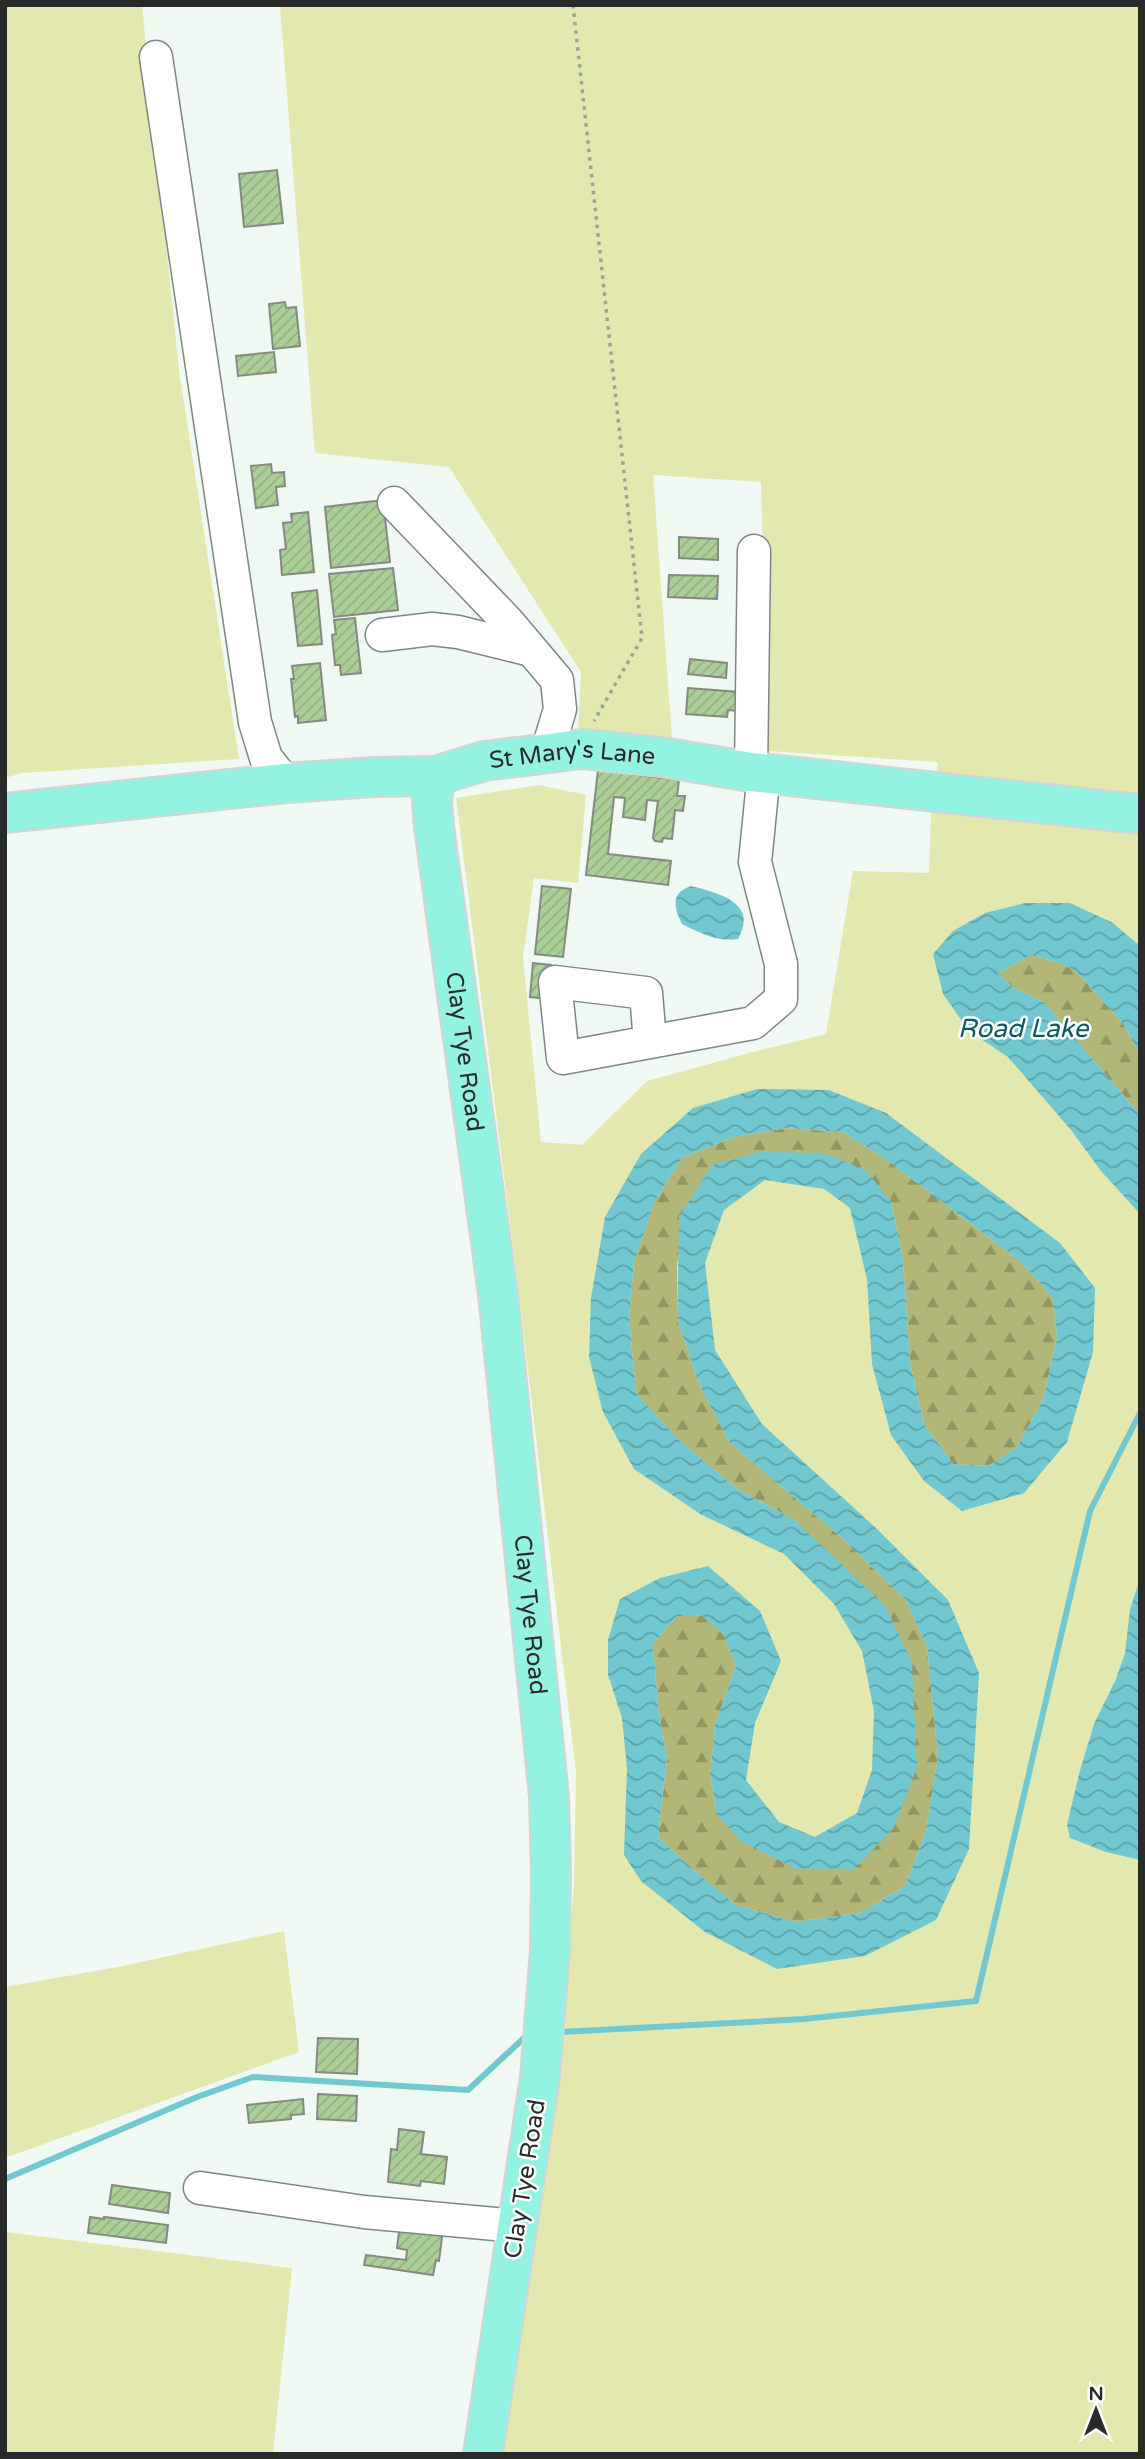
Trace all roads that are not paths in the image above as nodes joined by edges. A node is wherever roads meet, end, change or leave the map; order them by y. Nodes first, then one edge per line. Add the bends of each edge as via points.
1 (156, 57) dead end
2 (394, 503) dead end
3 (754, 551) dead end
4 (382, 635) dead end
5 (531, 650) junction
6 (564, 751) junction
7 (758, 772) junction
8 (435, 776) junction
9 (286, 783) junction
10 (5, 813) edge
11 (1140, 814) edge
12 (650, 1042) dead end
13 (200, 2188) dead end
14 (517, 2226) junction
15 (483, 2454) edge

1 - 9 lane via 255,722 266,758
2 - 5 lane
3 - 7 lane
4 - 5 lane via 432,629
5 - 6 lane via 557,680
6 - 7 main road, St Mary's Lane via 662,757
6 - 8 main road, St Mary's Lane via 484,761
7 - 11 main road, St Mary's Lane
7 - 12 lane via 755,862 781,964 781,999 752,1023
8 - 9 main road, St Mary's Lane
8 - 14 main road, Clay Tye Road via 434,827 498,1294 549,1797 547,1988 540,2077
9 - 10 main road, St Mary's Lane
13 - 14 lane via 364,2212
14 - 15 main road, Clay Tye Road

